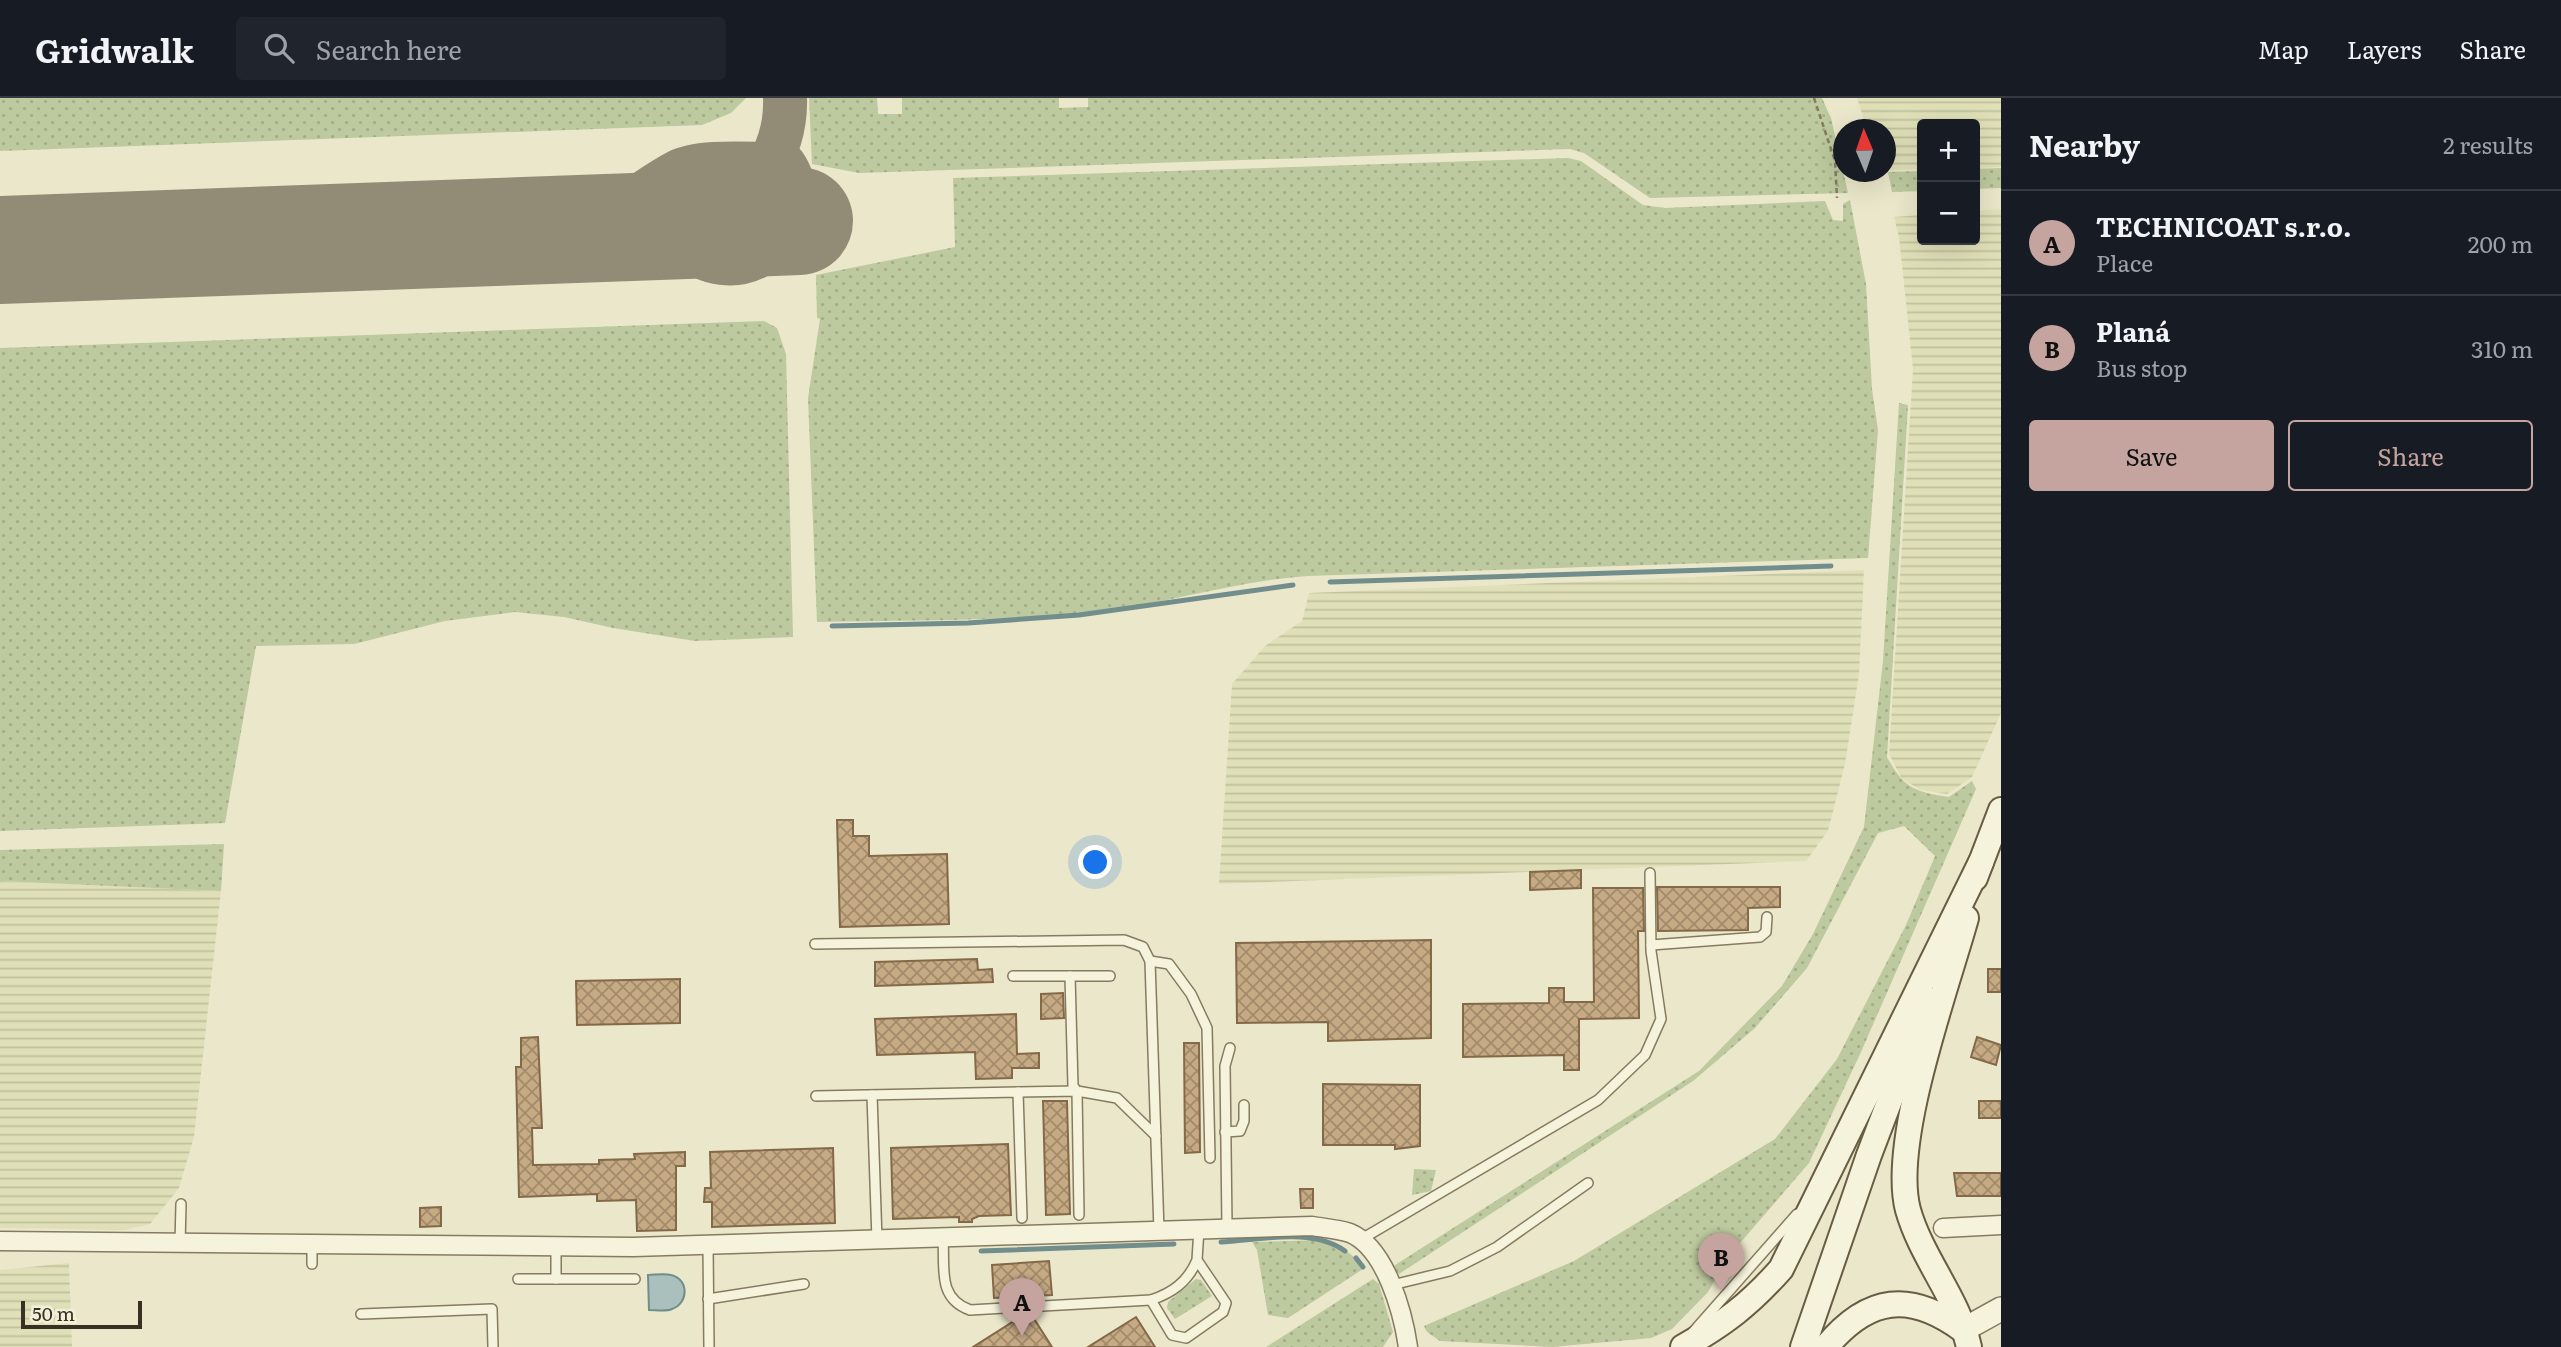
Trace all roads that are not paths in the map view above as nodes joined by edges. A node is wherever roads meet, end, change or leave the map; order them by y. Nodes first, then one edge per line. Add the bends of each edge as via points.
1 (2001, 810) edge
2 (1981, 862) junction
3 (1650, 873) dead end
4 (1767, 917) dead end
5 (815, 944) dead end
6 (1651, 945) junction
7 (1150, 961) junction
8 (1013, 975) dead end
9 (1070, 976) junction
10 (1110, 976) dead end
11 (1230, 1048) dead end
12 (1077, 1091) junction
13 (1018, 1092) junction
14 (872, 1095) junction
15 (816, 1096) dead end
16 (1244, 1105) dead end
17 (1209, 1109) junction
18 (1225, 1109) junction
19 (1225, 1132) junction
20 (1156, 1136) junction
21 (1210, 1158) dead end
22 (1588, 1183) dead end
23 (181, 1204) dead end
24 (1079, 1215) dead end
25 (1022, 1218) dead end
26 (2001, 1225) edge
27 (1227, 1227) junction
28 (1943, 1227) dead end
29 (1199, 1228) junction
30 (1159, 1230) junction
31 (943, 1237) junction
32 (877, 1240) junction
33 (1360, 1240) junction
34 (0, 1241) edge
35 (180, 1245) junction
36 (708, 1245) junction
37 (556, 1247) junction
38 (1196, 1260) junction
39 (519, 1279) dead end
40 (556, 1279) junction
41 (635, 1279) dead end
42 (804, 1284) dead end
43 (1392, 1284) junction
44 (708, 1299) junction
45 (1151, 1300) junction
46 (2001, 1309) edge
47 (361, 1314) dead end
48 (1966, 1338) edge
49 (493, 1347) edge
50 (709, 1347) edge
51 (1408, 1347) edge
52 (1682, 1347) edge
53 (1803, 1347) edge
54 (1826, 1347) edge

1 - 2 main road
2 - 48 main road via 1909,1125 1904,1173 1918,1238 1952,1300
2 - 52 main road via 1781,1269 1716,1329
2 - 53 main road via 1869,1154
3 - 6 lane
4 - 6 lane via 1766,932 1760,937
5 - 7 lane via 1124,940 1143,947
6 - 33 lane via 1661,1019 1645,1055 1598,1100
7 - 17 lane via 1169,964 1208,1028
7 - 20 lane
8 - 9 lane
9 - 10 lane
9 - 12 lane via 1073,1086
11 - 18 lane via 1224,1066
12 - 13 lane
12 - 20 lane via 1117,1098
12 - 24 lane
13 - 14 lane
13 - 25 lane
14 - 15 lane
14 - 32 lane
16 - 19 lane via 1240,1131
17 - 18 lane
17 - 21 lane
18 - 19 lane
19 - 27 lane
20 - 30 lane
22 - 43 lane via 1497,1247 1450,1271
23 - 35 lane
26 - 28 street
27 - 29 street
27 - 33 street via 1312,1226 1352,1234
29 - 30 street
29 - 38 lane
30 - 31 street
31 - 32 street
31 - 45 lane via 948,1296 970,1310
32 - 36 street
33 - 43 street
34 - 35 street
35 - 37 street via 312,1255
36 - 37 street
36 - 44 lane
37 - 40 lane
38 - 45 lane via 1178,1287
38 - 45 lane via 1226,1303 1223,1312 1186,1338 1172,1335
39 - 40 lane
40 - 41 lane
42 - 44 lane
43 - 51 street
44 - 50 lane
46 - 48 street
47 - 49 lane via 492,1309
48 - 54 main road via 1928,1308 1897,1304 1861,1314 1844,1325

